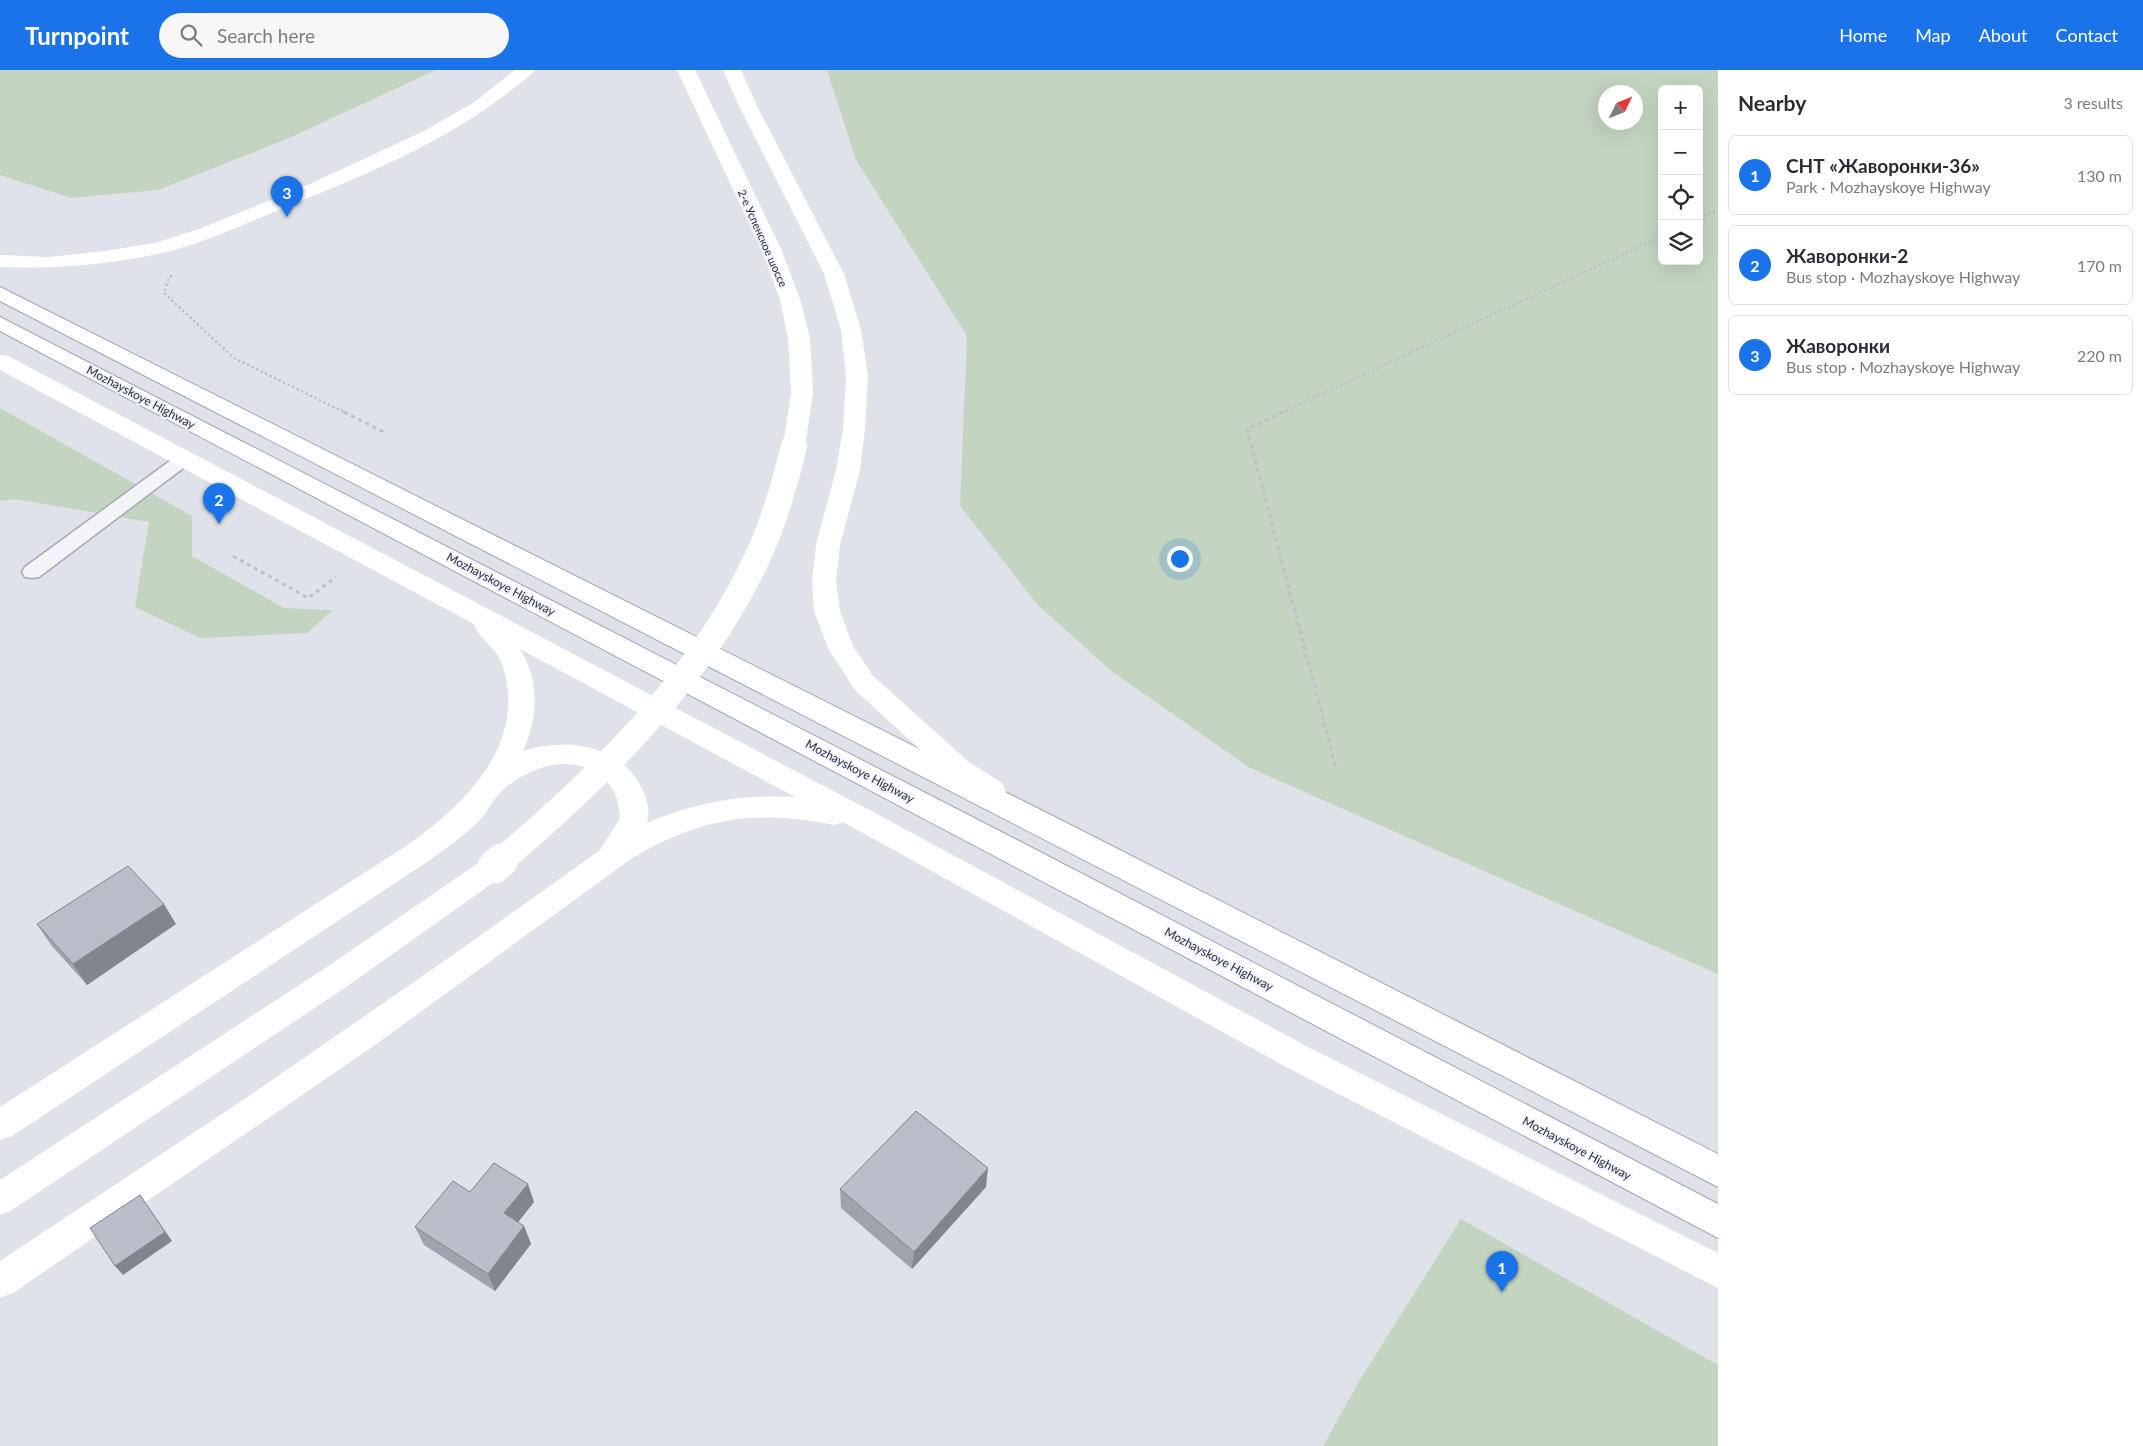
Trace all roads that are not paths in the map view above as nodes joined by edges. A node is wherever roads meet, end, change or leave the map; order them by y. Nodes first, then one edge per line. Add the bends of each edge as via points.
1 (526, 70) edge
2 (686, 70) edge
3 (732, 70) edge
4 (0, 261) edge
5 (0, 293) edge
6 (0, 324) edge
7 (0, 361) edge
8 (184, 459) junction
9 (32, 572) dead end
10 (477, 615) junction
11 (494, 782) junction
12 (1035, 820) junction
13 (865, 821) junction
14 (602, 861) junction
15 (0, 1125) edge
16 (1718, 1171) edge
17 (0, 1199) edge
18 (1718, 1222) edge
19 (1718, 1271) edge
20 (0, 1281) edge

1 - 4 main road via 478,106 430,135 317,188 206,233 158,248 104,258 49,263
2 - 17 main road, 2-е Успенское шоссе, bridge via 772,251 790,299 799,338 802,393 786,484 745,584 687,671 603,769 548,822 494,867 338,976
3 - 12 main road via 834,274 851,330 857,376 854,428 848,470 828,545 824,581 827,611 841,648 864,683 914,730 959,769
5 - 12 main road
6 - 18 main road, Mozhayskoye Highway via 1020,854
7 - 8 main road
8 - 9 lane
8 - 10 main road
10 - 11 main road via 503,642 515,664 521,687 521,718 513,746
10 - 13 main road
11 - 14 main road via 516,766 545,755 568,754 608,766 623,778 632,794 634,820 623,839
11 - 15 main road via 479,802 446,832 228,979
12 - 16 main road
13 - 14 main road via 814,809 775,807 716,812 678,822
13 - 19 main road via 1297,1058
14 - 20 main road via 440,982

